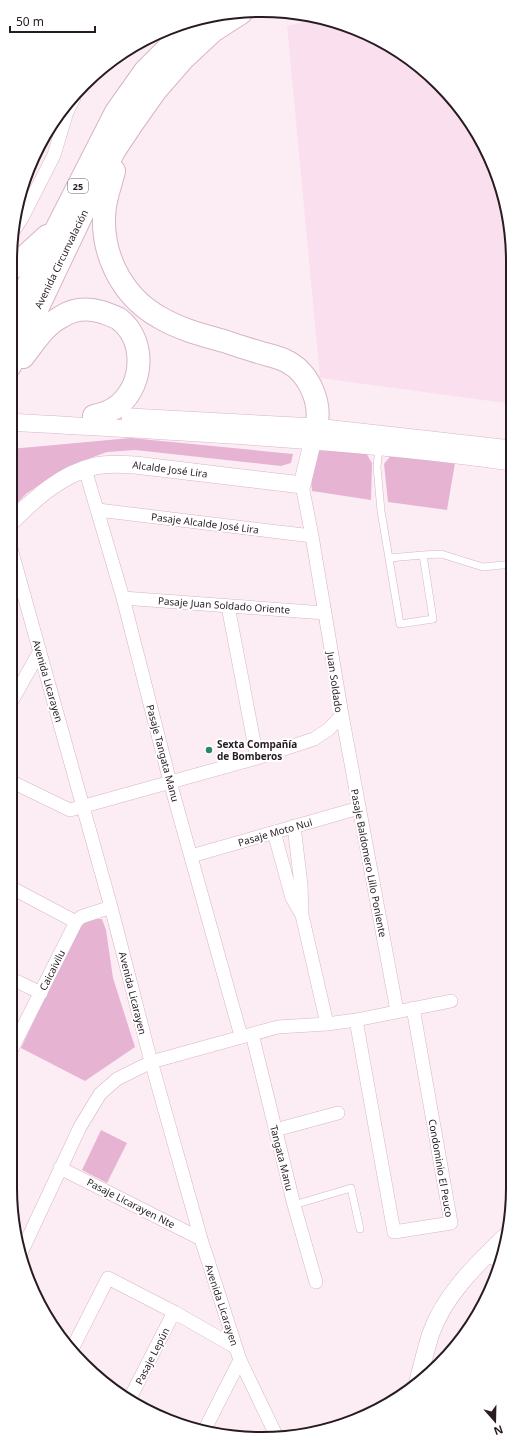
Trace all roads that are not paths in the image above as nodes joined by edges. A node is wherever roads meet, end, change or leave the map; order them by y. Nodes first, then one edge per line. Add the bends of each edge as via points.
1 (232, 19) edge
2 (194, 26) edge
3 (66, 116) edge
4 (125, 134) junction
5 (21, 220) edge
6 (58, 225) junction
7 (17, 263) edge
8 (17, 306) edge
9 (118, 318) junction
10 (17, 351) edge
11 (17, 365) edge
12 (17, 410) edge
13 (94, 416) junction
14 (17, 422) edge
15 (314, 434) junction
16 (380, 447) junction
17 (506, 449) edge
18 (506, 461) edge
19 (86, 469) junction
20 (302, 485) junction
21 (98, 510) junction
22 (17, 516) edge
23 (312, 536) junction
24 (423, 555) junction
25 (389, 558) junction
26 (506, 565) edge
27 (17, 570) edge
28 (123, 598) junction
29 (228, 606) junction
30 (325, 613) junction
31 (40, 652) junction
32 (17, 692) edge
33 (342, 715) junction
34 (257, 758) junction
35 (170, 782) junction
36 (17, 784) edge
37 (83, 807) junction
38 (359, 808) junction
39 (294, 826) junction
40 (274, 832) junction
41 (191, 856) junction
42 (17, 891) edge
43 (111, 907) junction
44 (302, 914) junction
45 (76, 922) junction
46 (17, 982) edge
47 (40, 993) junction
48 (451, 1001) dead end
49 (413, 1008) junction
50 (397, 1011) junction
51 (356, 1016) junction
52 (327, 1024) junction
53 (246, 1035) junction
54 (17, 1039) edge
55 (151, 1062) junction
56 (338, 1113) dead end
57 (275, 1130) junction
58 (60, 1168) junction
59 (294, 1205) junction
60 (360, 1229) dead end
61 (201, 1239) junction
62 (24, 1246) edge
63 (494, 1258) edge
64 (316, 1282) dead end
65 (174, 1312) junction
66 (74, 1344) edge
67 (238, 1354) junction
68 (420, 1373) edge
69 (132, 1395) edge
70 (206, 1425) edge
71 (274, 1431) edge

1 - 4 highway, Avenida Circunvalación / 25 via 213,31 183,59 156,90
2 - 6 highway, Avenida Circunvalación / 25 via 159,56 129,91
3 - 5 street via 54,154
4 - 10 highway, Avenida Circunvalación / 25 via 114,150
4 - 15 highway via 108,193 104,219 109,258 121,281 138,302 171,323 288,362 303,375 313,391 318,409
6 - 7 highway
6 - 8 highway, Avenida Circunvalación / 25
9 - 11 highway via 91,310 67,313 52,323
9 - 13 highway via 129,330 137,346 138,374 131,392 125,399 110,411
9 - 15 highway via 277,368 299,384 310,400 314,414
12 - 13 street
13 - 15 street
14 - 15 street
15 - 16 street
15 - 17 street
15 - 20 street
16 - 18 street
16 - 25 lane via 377,467
19 - 20 street, Alcalde José Lira via 122,464
19 - 21 street, Pasaje Tangata Manu
19 - 22 street, Alcalde José Lira via 47,490
20 - 23 street, Juan Soldado
21 - 23 street, Pasaje Alcalde José Lira
21 - 28 street, Pasaje Tangata Manu
23 - 30 street, Juan Soldado
24 - 25 lane
24 - 25 lane via 433,619 400,624
24 - 26 lane via 442,554 483,567
27 - 31 street, Avenida Licarayen
28 - 29 street, Pasaje Juan Soldado Oriente
28 - 35 street, Pasaje Tangata Manu
29 - 30 street, Pasaje Juan Soldado Oriente
29 - 34 street
30 - 33 street, Juan Soldado
31 - 32 street
31 - 37 street, Avenida Licarayen
33 - 34 street, Juan Soldado via 329,729 314,739
33 - 38 street, Pasaje Baldomero Lillo Poniente
34 - 35 street, Juan Soldado
35 - 37 street, Juan Soldado
35 - 41 street, Pasaje Tangata Manu
36 - 37 street, Juan Soldado via 70,810
37 - 43 street, Avenida Licarayen
38 - 39 street, Pasaje Moto Nui
38 - 50 street, Pasaje Baldomero Lillo Poniente
39 - 40 street, Pasaje Moto Nui
39 - 44 street
40 - 41 street, Pasaje Moto Nui
40 - 44 street via 292,898
41 - 53 street, Pasaje Tangata Manu
42 - 45 street
43 - 45 street via 81,917
43 - 55 street, Avenida Licarayen
44 - 52 street
45 - 47 street, Caicaivilu
46 - 47 street
47 - 54 street, Caicaivilu
48 - 49 street
49 - 50 street
49 - 51 street, Condominio El Peuco via 451,1223 394,1232
50 - 51 street
51 - 52 street
52 - 53 street via 278,1027
53 - 55 street
53 - 57 street, Tangata Manu
55 - 58 street via 117,1080 100,1094
55 - 61 street, Avenida Licarayen
56 - 57 street
57 - 59 street, Tangata Manu
58 - 61 street, Pasaje Licarayen Nte
58 - 62 street
59 - 60 lane via 351,1188
59 - 64 street, Tangata Manu
61 - 67 street, Avenida Licarayen
63 - 68 street via 452,1294 431,1334
65 - 66 street via 108,1278
65 - 67 street
65 - 69 street, Pasaje Lepún
67 - 70 street
67 - 71 street, Avenida Licarayen

